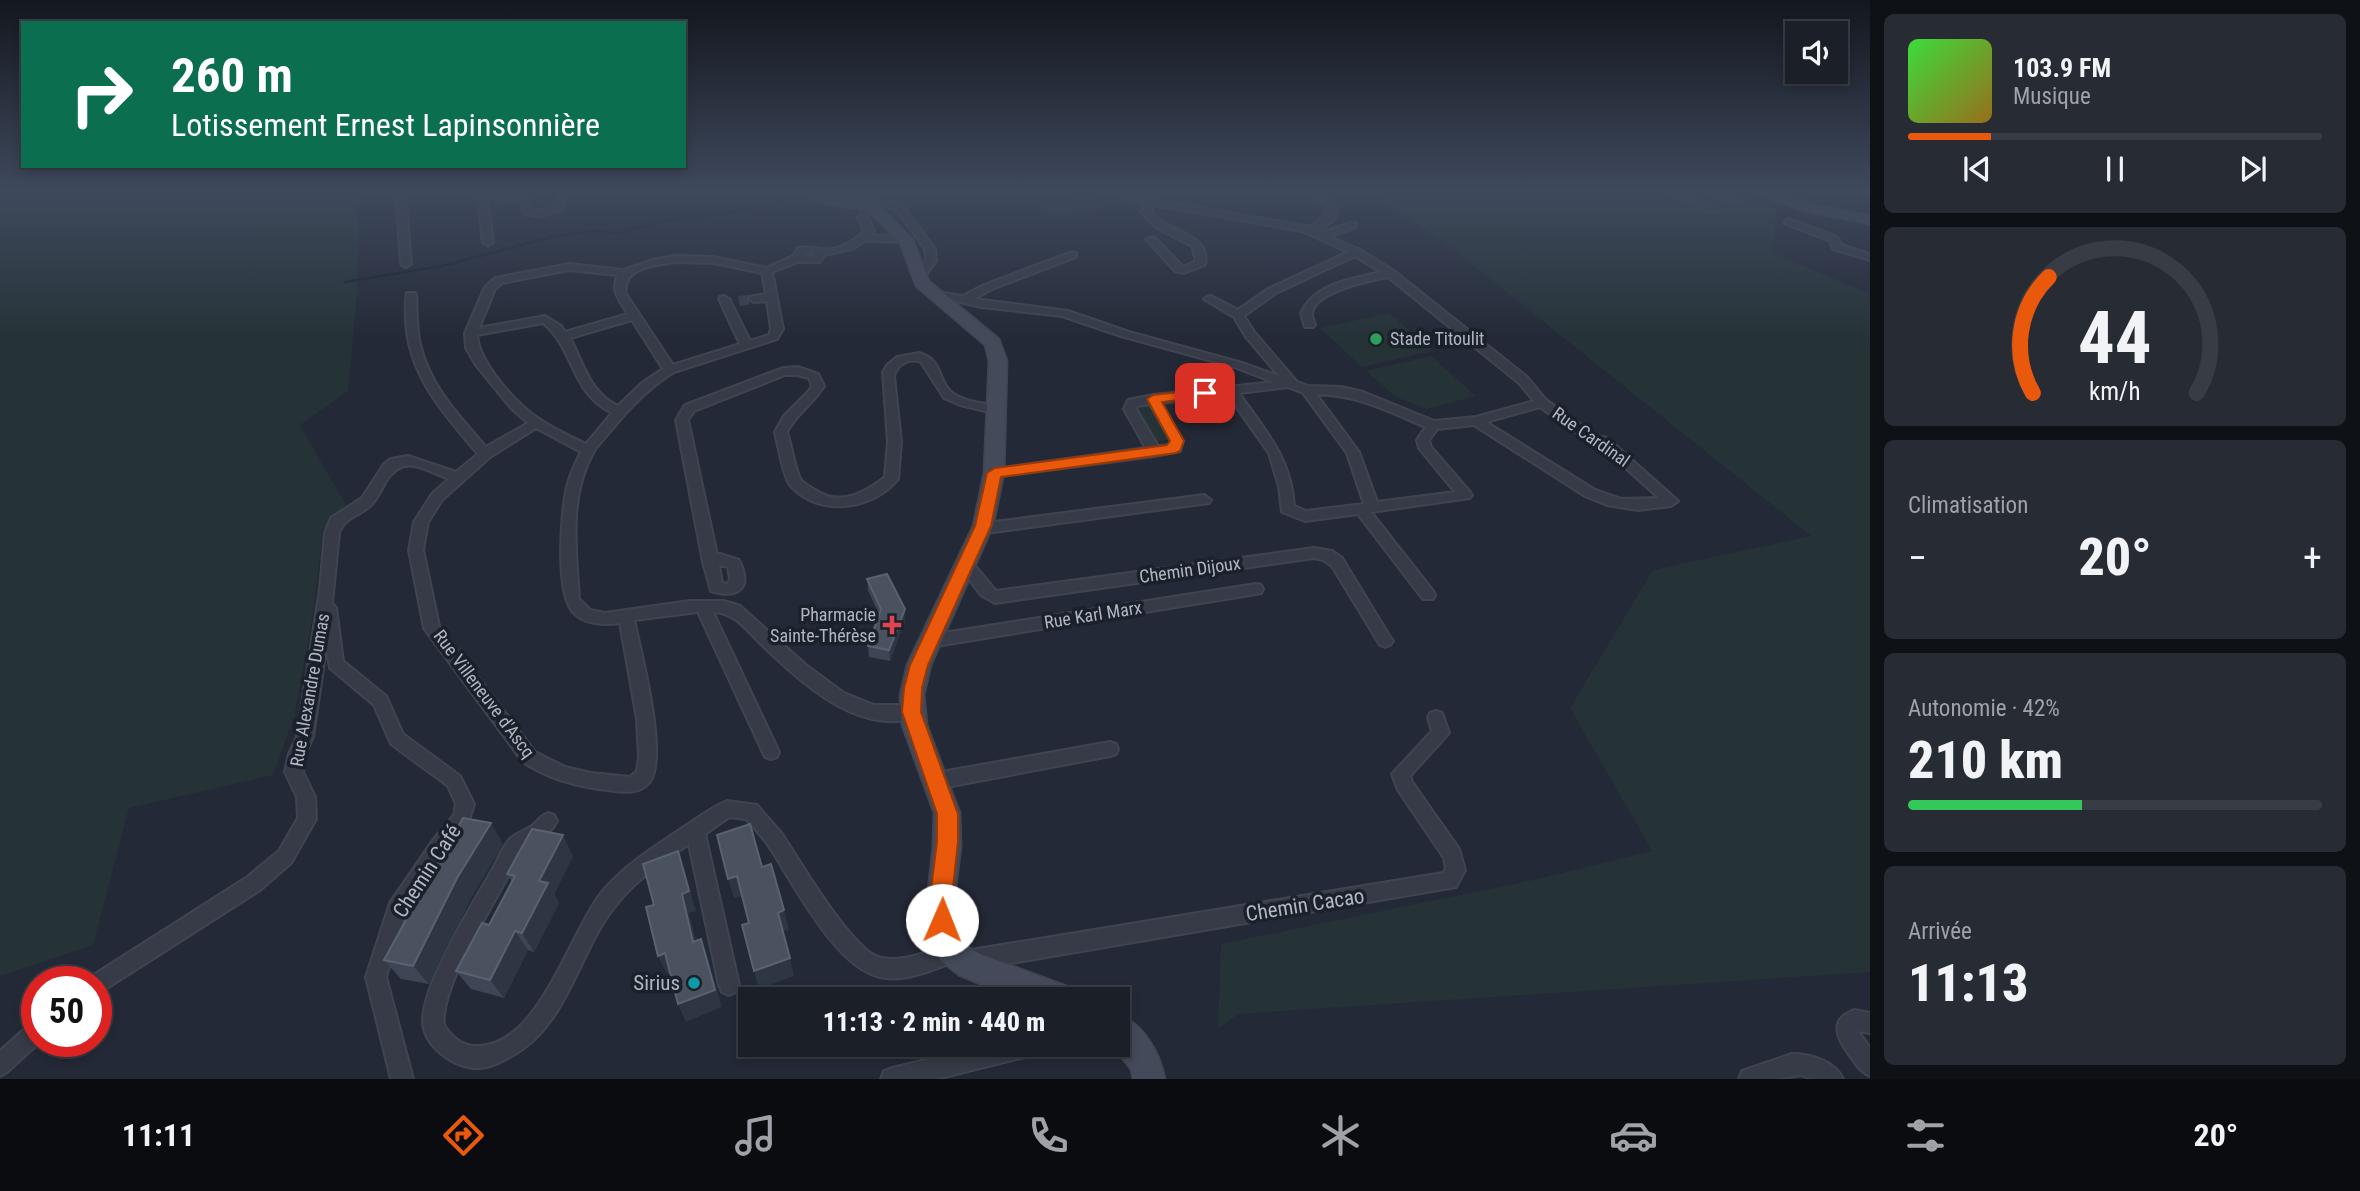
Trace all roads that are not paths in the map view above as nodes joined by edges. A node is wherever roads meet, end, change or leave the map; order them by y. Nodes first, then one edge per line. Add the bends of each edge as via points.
1 (405, 239) edge
2 (863, 239) edge
3 (878, 239) edge
4 (923, 239) edge
5 (1151, 239) dead end
6 (1191, 239) edge
7 (1329, 239) edge
8 (1834, 239) edge
9 (906, 240) joint
10 (1356, 252) junction
11 (1072, 255) dead end
12 (1839, 257) dead end
13 (1870, 257) edge
14 (407, 264) dead end
15 (1870, 266) edge
16 (767, 271) junction
17 (625, 273) junction
18 (1390, 274) junction
19 (924, 284) junction
20 (411, 295) dead end
21 (771, 297) junction
22 (754, 299) tunnel mouth
23 (1209, 299) dead end
24 (964, 300) junction
25 (738, 301) dead end
26 (1238, 315) junction
27 (633, 316) junction
28 (1309, 325) dead end
29 (471, 333) junction
30 (562, 337) junction
31 (747, 347) junction
32 (670, 370) junction
33 (1292, 384) junction
34 (1231, 390) junction
35 (1307, 390) junction
36 (1153, 399) junction
37 (1542, 403) junction
38 (995, 409) junction
39 (620, 411) junction
40 (1476, 421) junction
41 (536, 423) junction
42 (1433, 425) junction
43 (588, 451) junction
44 (1155, 452) junction
45 (485, 454) junction
46 (995, 473) junction
47 (456, 477) junction
48 (1204, 500) dead end
49 (1366, 508) junction
50 (983, 526) junction
51 (710, 562) junction
52 (965, 564) junction
53 (327, 589) junction
54 (1256, 589) dead end
55 (1428, 595) dead end
56 (703, 606) junction
57 (626, 617) junction
58 (930, 641) junction
59 (1385, 641) dead end
60 (912, 712) junction
61 (1436, 718) dead end
62 (1110, 750) dead end
63 (771, 752) dead end
64 (936, 781) junction
65 (548, 821) dead end
66 (695, 831) junction
67 (958, 957) junction
68 (112, 975) edge
69 (729, 985) dead end
70 (1024, 987) edge
71 (1870, 1023) edge
72 (1130, 1043) edge
73 (21, 1046) edge
74 (983, 1057) edge
75 (0, 1065) edge
76 (1870, 1065) edge
77 (402, 1079) edge
78 (892, 1079) edge
79 (1149, 1079) edge
80 (1750, 1079) edge
81 (1832, 1079) edge

1 - 14 street
2 - 16 street via 844,249 821,253 807,249 798,252 798,258
3 - 9 street
4 - 19 street via 931,261
5 - 6 street via 1184,270 1201,264 1200,249
7 - 10 street, Rue Cardinal
8 - 13 street via 1838,247
9 - 19 main road
10 - 18 street, Rue Cardinal
10 - 26 street via 1272,290
11 - 24 street
12 - 15 street
16 - 17 street via 687,258 653,262
16 - 21 street
17 - 27 street via 619,284
17 - 29 street via 569,267 499,280 490,288
18 - 28 street via 1346,284 1312,300 1305,317
18 - 37 street, Rue Cardinal via 1523,380
19 - 24 street
19 - 38 main road via 993,343 998,361
20 - 45 street via 414,345 426,378
21 - 22 street
21 - 31 street via 776,333
23 - 26 street
24 - 33 street via 1064,313
25 - 31 street via 725,301
26 - 33 street
27 - 30 street
27 - 32 street
29 - 30 street via 545,319
29 - 41 street via 480,363
30 - 39 street via 592,396
31 - 32 street
32 - 39 street via 642,387
33 - 34 street
33 - 35 street
34 - 36 street
34 - 49 street via 1275,453 1287,509 1298,515
35 - 42 street via 1359,395
35 - 49 street via 1353,452
36 - 44 street via 1177,444
36 - 44 street via 1132,403 1130,408
37 - 40 street
37 - 40 street, Rue Cardinal via 1593,439 1603,441 1671,501 1630,507 1608,502
38 - 46 main road
38 - 51 street via 951,397 929,362 903,358 888,376 891,479 871,495 834,503 817,498 795,482 781,432 814,394 818,386 814,376 783,372 696,404 682,420
39 - 43 street
40 - 42 street
41 - 43 street
41 - 45 street, Rue Villeneuve d'Ascq
42 - 49 street via 1423,440 1424,448 1465,495
43 - 57 street via 572,494 568,521 572,599 575,607 592,618
44 - 46 street
45 - 47 street, Rue Villeneuve d'Ascq
46 - 50 main road
47 - 53 street, Rue Alexandre Dumas via 408,460 389,467 367,501 336,521
47 - 57 street, Rue Villeneuve d'Ascq via 421,522 416,550 432,628 518,745 544,768 631,785 646,772 648,749
48 - 50 street
49 - 55 street
50 - 52 main road
51 - 51 street via 716,587 730,590 736,586 734,564 720,559
52 - 58 main road
52 - 59 street, Chemin Dijoux via 986,593 995,597 1314,552 1337,562
53 - 68 street, Rue Alexandre Dumas via 305,737 293,772 306,797 307,819 302,829 285,857 253,884
53 - 77 street, Chemin Café via 336,664 380,701 397,739 453,781 465,804 462,818 397,909 376,976
54 - 58 street, Rue Karl Marx
56 - 57 street
56 - 60 street via 735,610 792,664 858,708
56 - 63 street
58 - 60 main road via 916,676
60 - 64 main road
61 - 67 street, Chemin Cacao via 1441,733 1401,774 1453,855 1456,870 1449,881
62 - 64 street
64 - 67 main road via 947,814 940,905 943,936
65 - 66 street via 516,845 439,989 433,1021 438,1035 463,1055 485,1058 528,1032 544,1013 610,897
66 - 67 street via 727,808 751,811 856,955 876,967 905,967
66 - 69 street
67 - 70 main road
71 - 76 street via 1854,1020 1848,1025 1848,1036
72 - 79 main road via 1146,1062
73 - 75 street
74 - 78 street
80 - 81 street via 1793,1063 1807,1064

